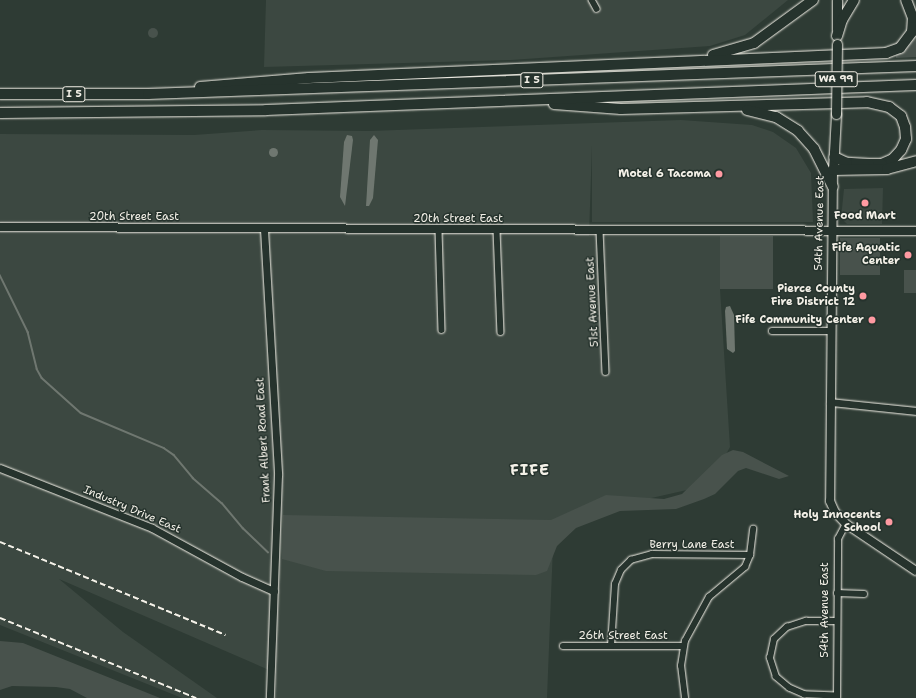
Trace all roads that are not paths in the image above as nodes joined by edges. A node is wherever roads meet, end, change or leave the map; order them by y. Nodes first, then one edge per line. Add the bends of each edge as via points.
1 (592, 0) edge
2 (812, 0) edge
3 (838, 0) edge
4 (854, 0) edge
5 (906, 0) edge
6 (597, 9) dead end
7 (837, 40) junction
8 (916, 66) edge
9 (462, 71) junction
10 (916, 85) edge
11 (0, 94) edge
12 (148, 94) junction
13 (511, 100) junction
14 (707, 106) junction
15 (0, 113) edge
16 (834, 157) junction
17 (916, 161) edge
18 (834, 170) junction
19 (833, 187) junction
20 (0, 227) edge
21 (264, 229) junction
22 (439, 230) junction
23 (497, 230) junction
24 (600, 230) junction
25 (831, 230) junction
26 (916, 231) edge
27 (442, 330) dead end
28 (772, 331) dead end
29 (831, 331) junction
30 (501, 332) dead end
31 (606, 372) dead end
32 (830, 402) junction
33 (916, 411) edge
34 (0, 468) edge
35 (846, 524) junction
36 (753, 529) dead end
37 (750, 555) junction
38 (916, 571) edge
39 (274, 590) junction
40 (837, 593) junction
41 (864, 594) dead end
42 (837, 621) junction
43 (563, 646) dead end
44 (611, 646) junction
45 (683, 646) junction
46 (837, 697) edge
47 (270, 698) edge
48 (685, 698) edge

1 - 6 street
2 - 9 highway via 765,37 727,53 559,62
3 - 7 main road, 54th Avenue East / WA 99
4 - 7 highway via 842,20
5 - 9 highway via 913,18 912,32 900,48 886,53
7 - 16 main road, 54th Avenue East / WA 99, bridge
8 - 12 highway, I 5
9 - 12 highway via 217,84
10 - 13 highway, I 5
11 - 12 highway, I 5
13 - 14 highway via 621,109
13 - 15 highway, I 5 via 266,110
14 - 16 highway via 867,102 889,107 901,116 906,127 906,140 902,150 893,159 882,164 869,164 847,163
14 - 19 highway via 763,112 788,123 814,149
16 - 18 main road, 54th Avenue East
17 - 18 highway via 887,169
18 - 19 main road, 54th Avenue East
19 - 25 main road, 54th Avenue East
20 - 21 main road, 20th Street East
21 - 22 main road, 20th Street East
21 - 39 street, Frank Albert Road East via 278,475
22 - 23 main road, 20th Street East
22 - 27 street
23 - 24 main road, 20th Street East
23 - 30 street
24 - 25 main road, 20th Street East
24 - 31 street, 51st Avenue East
25 - 26 main road, 20th Street East
25 - 29 main road, 54th Avenue East
28 - 29 street
29 - 32 main road, 54th Avenue East
32 - 33 street
32 - 35 main road, 54th Avenue East via 829,492 831,504 838,517
34 - 39 street, Industry Drive East via 152,528 242,577
35 - 38 main road
35 - 40 street, 54th Avenue East via 838,539
36 - 37 street
37 - 44 street, Berry Lane East via 652,554 631,560 621,570 615,584
37 - 45 street via 742,571 706,601
39 - 47 street, Frank Albert Road East
40 - 41 street
40 - 42 street, 54th Avenue East
42 - 46 street, 54th Avenue East
42 - 46 street via 806,621 787,627 774,639 770,658 776,677 789,688 805,695
43 - 44 street, 26th Street East
44 - 45 street, 26th Street East
45 - 48 street via 681,673

